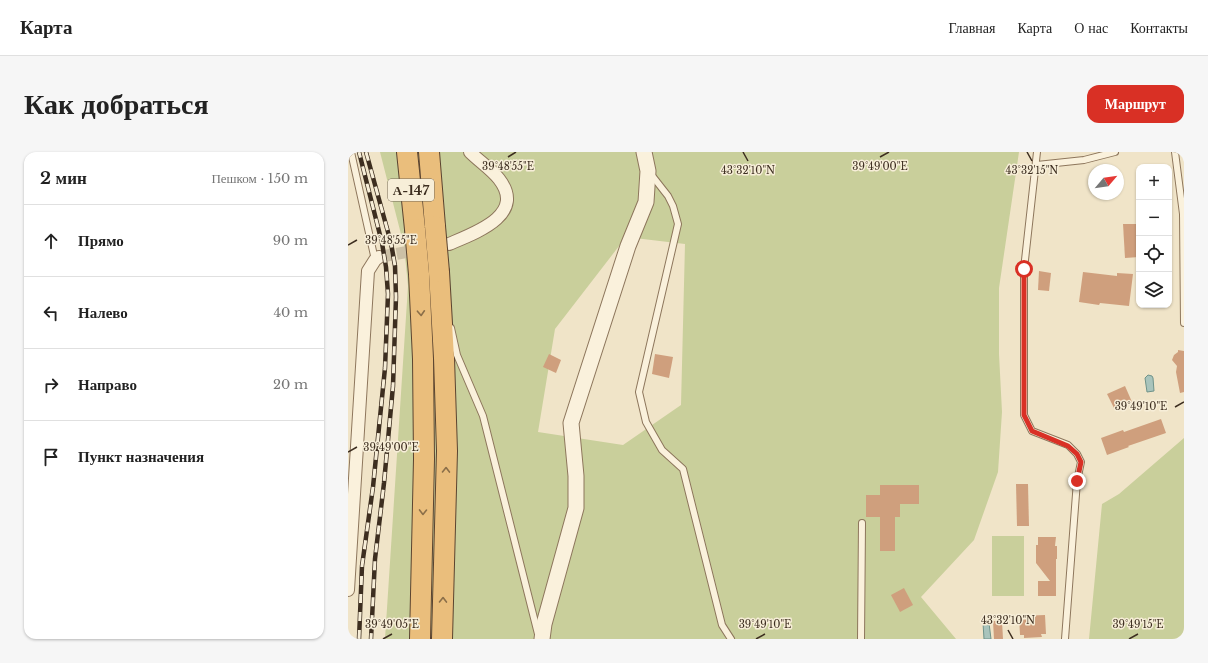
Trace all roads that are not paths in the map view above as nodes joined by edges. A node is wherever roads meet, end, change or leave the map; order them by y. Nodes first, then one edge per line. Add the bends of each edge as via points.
1 (351, 152) edge
2 (407, 152) edge
3 (429, 152) edge
4 (470, 152) edge
5 (644, 152) edge
6 (1037, 152) edge
7 (1115, 152) edge
8 (1175, 152) edge
9 (1037, 165) junction
10 (648, 171) junction
11 (449, 244) dead end
12 (377, 258) joint
13 (439, 272) junction
14 (449, 317) dead end
15 (1184, 323) edge
16 (450, 325) dead end
17 (862, 523) dead end
18 (348, 590) edge
19 (420, 639) edge
20 (442, 639) edge
21 (540, 639) edge
22 (731, 639) edge
23 (860, 639) edge
24 (1065, 639) edge

1 - 12 lane
2 -> 19 highway, А-147, bridge via 419,274 423,359 424,459
3 - 13 highway, А-147, bridge
4 - 11 street via 499,179 505,191 507,204 503,213 492,222
5 - 10 street
6 - 9 lane
7 - 9 lane via 1084,160
8 - 15 lane via 1183,214
9 - 24 lane via 1024,269 1024,415 1032,431 1068,446 1081,462 1077,481
10 - 21 street via 646,202 628,246 571,423 576,508
10 - 22 lane via 668,196 678,224 639,392 646,422 652,433 662,450 684,469 722,624
12 - 18 street via 368,271
13 - 14 lane
20 -> 13 highway, А-147 via 447,451
16 - 21 lane via 457,355 483,416
17 - 23 lane

